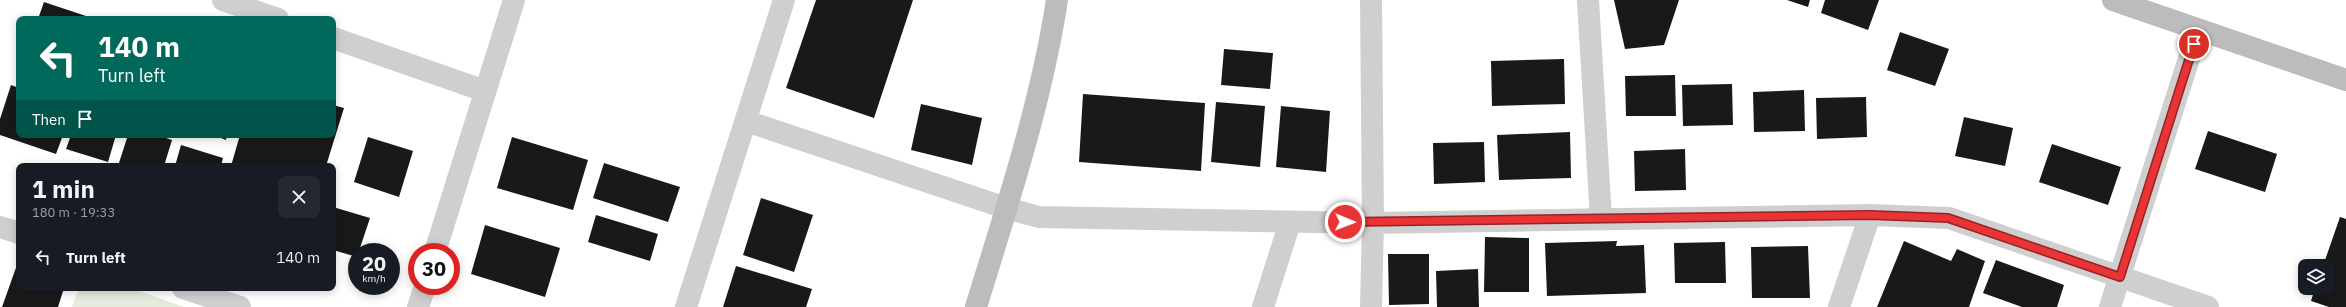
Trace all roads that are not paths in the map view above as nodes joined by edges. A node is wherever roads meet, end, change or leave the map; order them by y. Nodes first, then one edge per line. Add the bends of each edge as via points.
1 (223, 0) edge
2 (514, 0) edge
3 (784, 0) edge
4 (1057, 0) edge
5 (1371, 0) edge
6 (1588, 0) edge
7 (2112, 0) edge
8 (269, 16) edge
9 (2198, 30) junction
10 (336, 39) edge
11 (2346, 80) edge
12 (485, 91) junction
13 (746, 120) junction
14 (1006, 208) junction
15 (1870, 215) junction
16 (1601, 219) junction
17 (1290, 222) junction
18 (1373, 223) junction
19 (0, 227) edge
20 (16, 232) edge
21 (438, 243) edge
22 (2120, 277) junction
23 (192, 291) edge
24 (421, 295) edge
25 (240, 307) edge
26 (418, 307) edge
27 (686, 307) edge
28 (976, 307) edge
29 (1263, 307) edge
30 (1371, 307) edge
31 (1839, 307) edge
32 (2110, 307) edge
33 (2208, 307) edge

1 - 8 street
2 - 12 street
3 - 13 street
4 - 14 street via 1038,92
5 - 18 street
6 - 16 street
7 - 9 street
9 - 11 street
9 - 22 street
10 - 12 street
12 - 21 street
13 - 14 street
13 - 27 street
14 - 17 street via 1039,217
14 - 28 street
15 - 16 street
15 - 22 street via 1948,218
15 - 31 street
16 - 18 street
17 - 18 street
17 - 29 street
18 - 30 street
19 - 20 street
22 - 32 street
22 - 33 street
23 - 25 street
24 - 26 street

